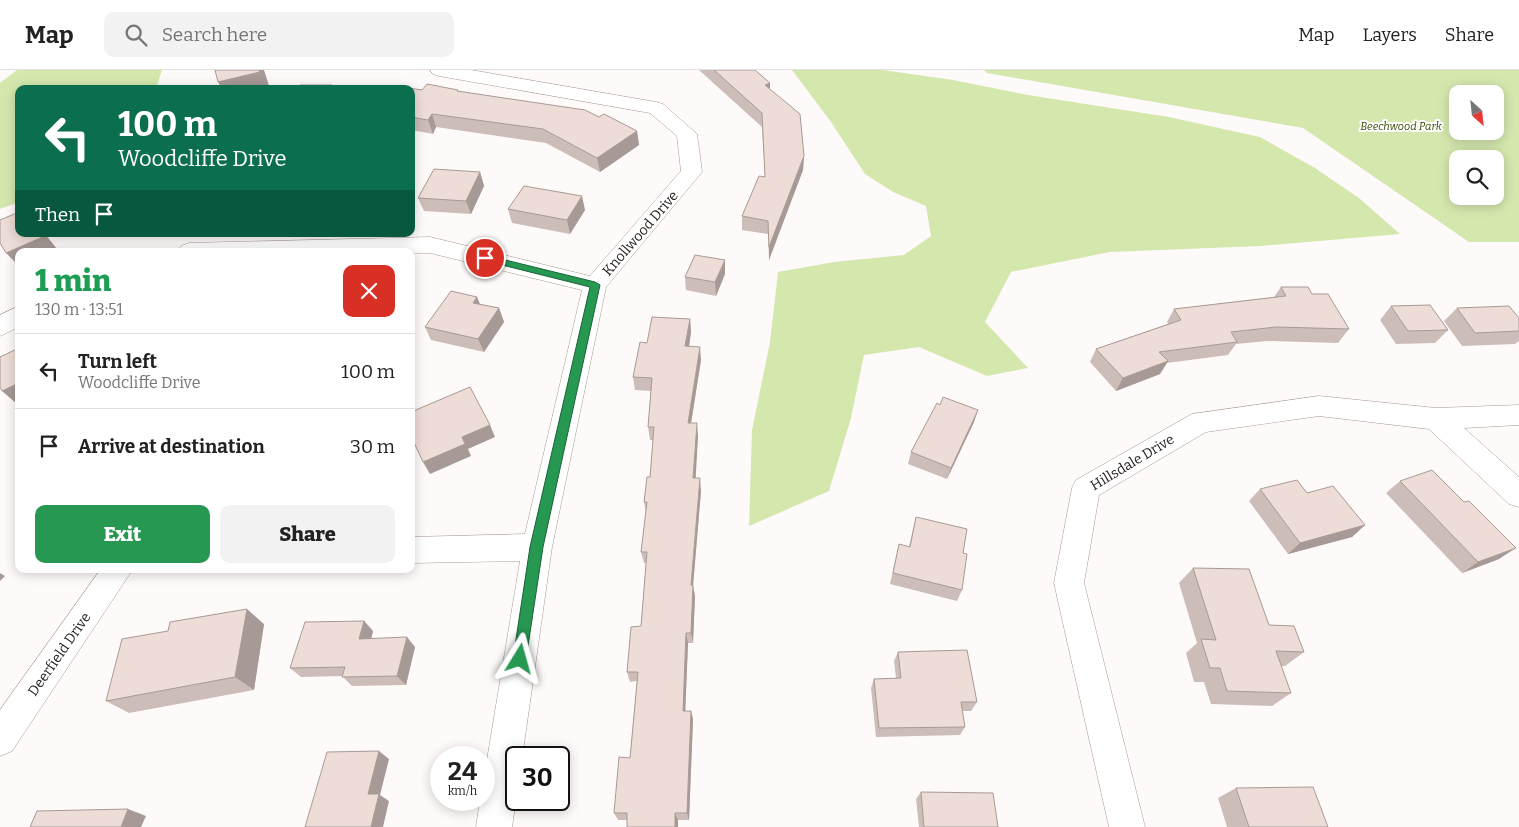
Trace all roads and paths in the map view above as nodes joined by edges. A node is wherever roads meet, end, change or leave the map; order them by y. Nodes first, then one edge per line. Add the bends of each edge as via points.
1 (439, 70) edge
2 (310, 248) edge
3 (595, 285) junction
4 (15, 318) edge
5 (0, 327) edge
6 (1519, 415) edge
7 (1436, 419) junction
8 (1519, 495) edge
9 (537, 547) junction
10 (415, 550) edge
11 (115, 573) edge
12 (0, 739) edge
13 (494, 827) edge
14 (1127, 827) edge

1 - 3 street, Knollwood Drive via 656,108 687,134 692,172
2 - 3 street via 430,245
3 - 9 street, Knollwood Drive
4 - 5 street
6 - 7 street, Hillsdale Drive
7 - 8 street
7 - 14 street, Hillsdale Drive via 1319,406 1200,422 1086,488 1069,583
9 - 10 street
9 - 13 street, Knollwood Drive
11 - 12 street, Deerfield Drive

